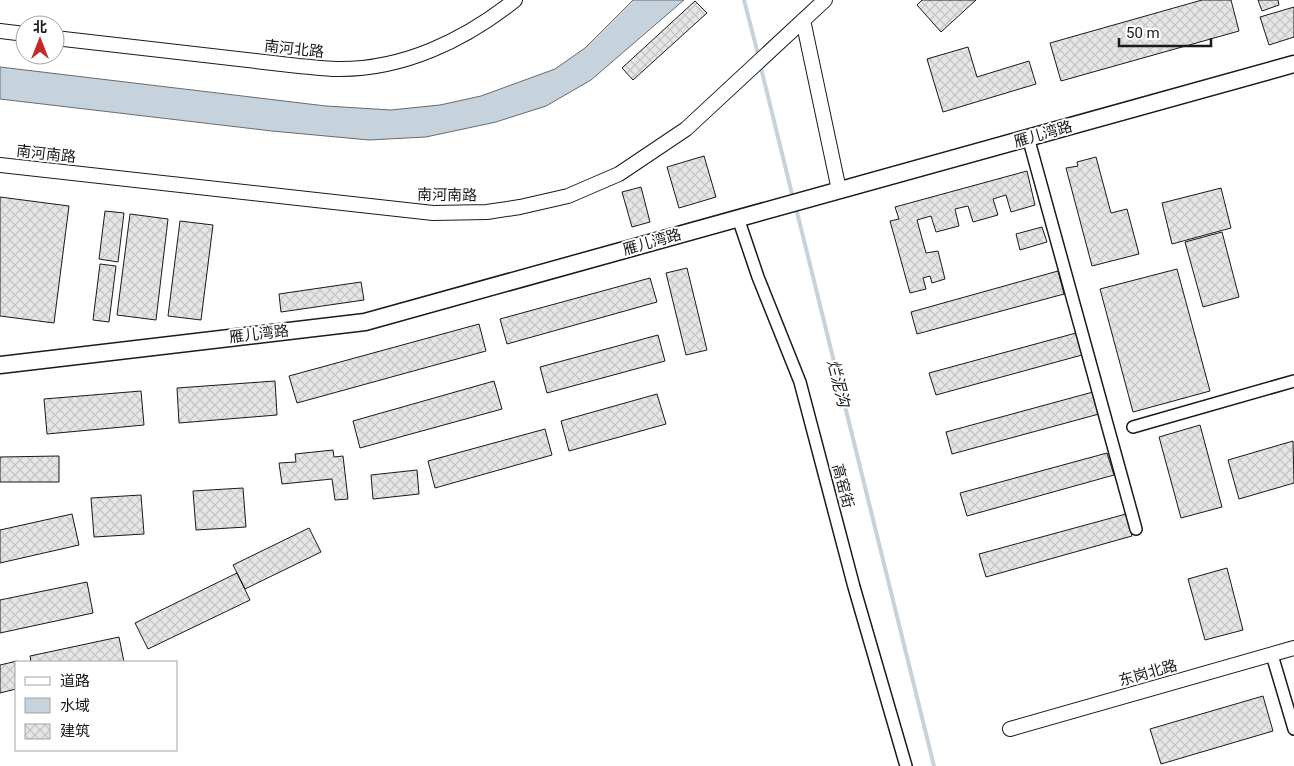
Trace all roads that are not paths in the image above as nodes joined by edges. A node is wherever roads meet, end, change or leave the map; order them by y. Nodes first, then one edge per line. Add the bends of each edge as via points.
1 (515, 0) edge
2 (825, 0) edge
3 (800, 24) junction
4 (0, 31) edge
5 (15, 33) edge
6 (65, 39) edge
7 (1294, 66) edge
8 (1028, 138) junction
9 (0, 165) edge
10 (833, 192) junction
11 (738, 218) junction
12 (0, 365) edge
13 (1294, 382) edge
14 (1133, 427) dead end
15 (1136, 529) dead end
16 (1294, 648) edge
17 (1272, 655) junction
18 (1010, 729) dead end
19 (1294, 729) edge
20 (906, 766) edge

1 - 6 street, 南河北路 via 480,26 450,42 380,65 339,69
2 - 3 street, 南河南路
3 - 9 street, 南河南路 via 686,129 619,174 568,196 520,207 487,212 433,213
3 - 10 street
4 - 5 street
7 - 8 main road, 雁儿湾路
8 - 10 main road, 雁儿湾路
8 - 15 street
10 - 11 main road, 雁儿湾路
11 - 12 main road, 雁儿湾路 via 365,322
11 - 20 street, 高窑街 via 800,382
13 - 14 street
16 - 17 street, 东岗北路
17 - 18 street, 东岗北路
17 - 19 street

